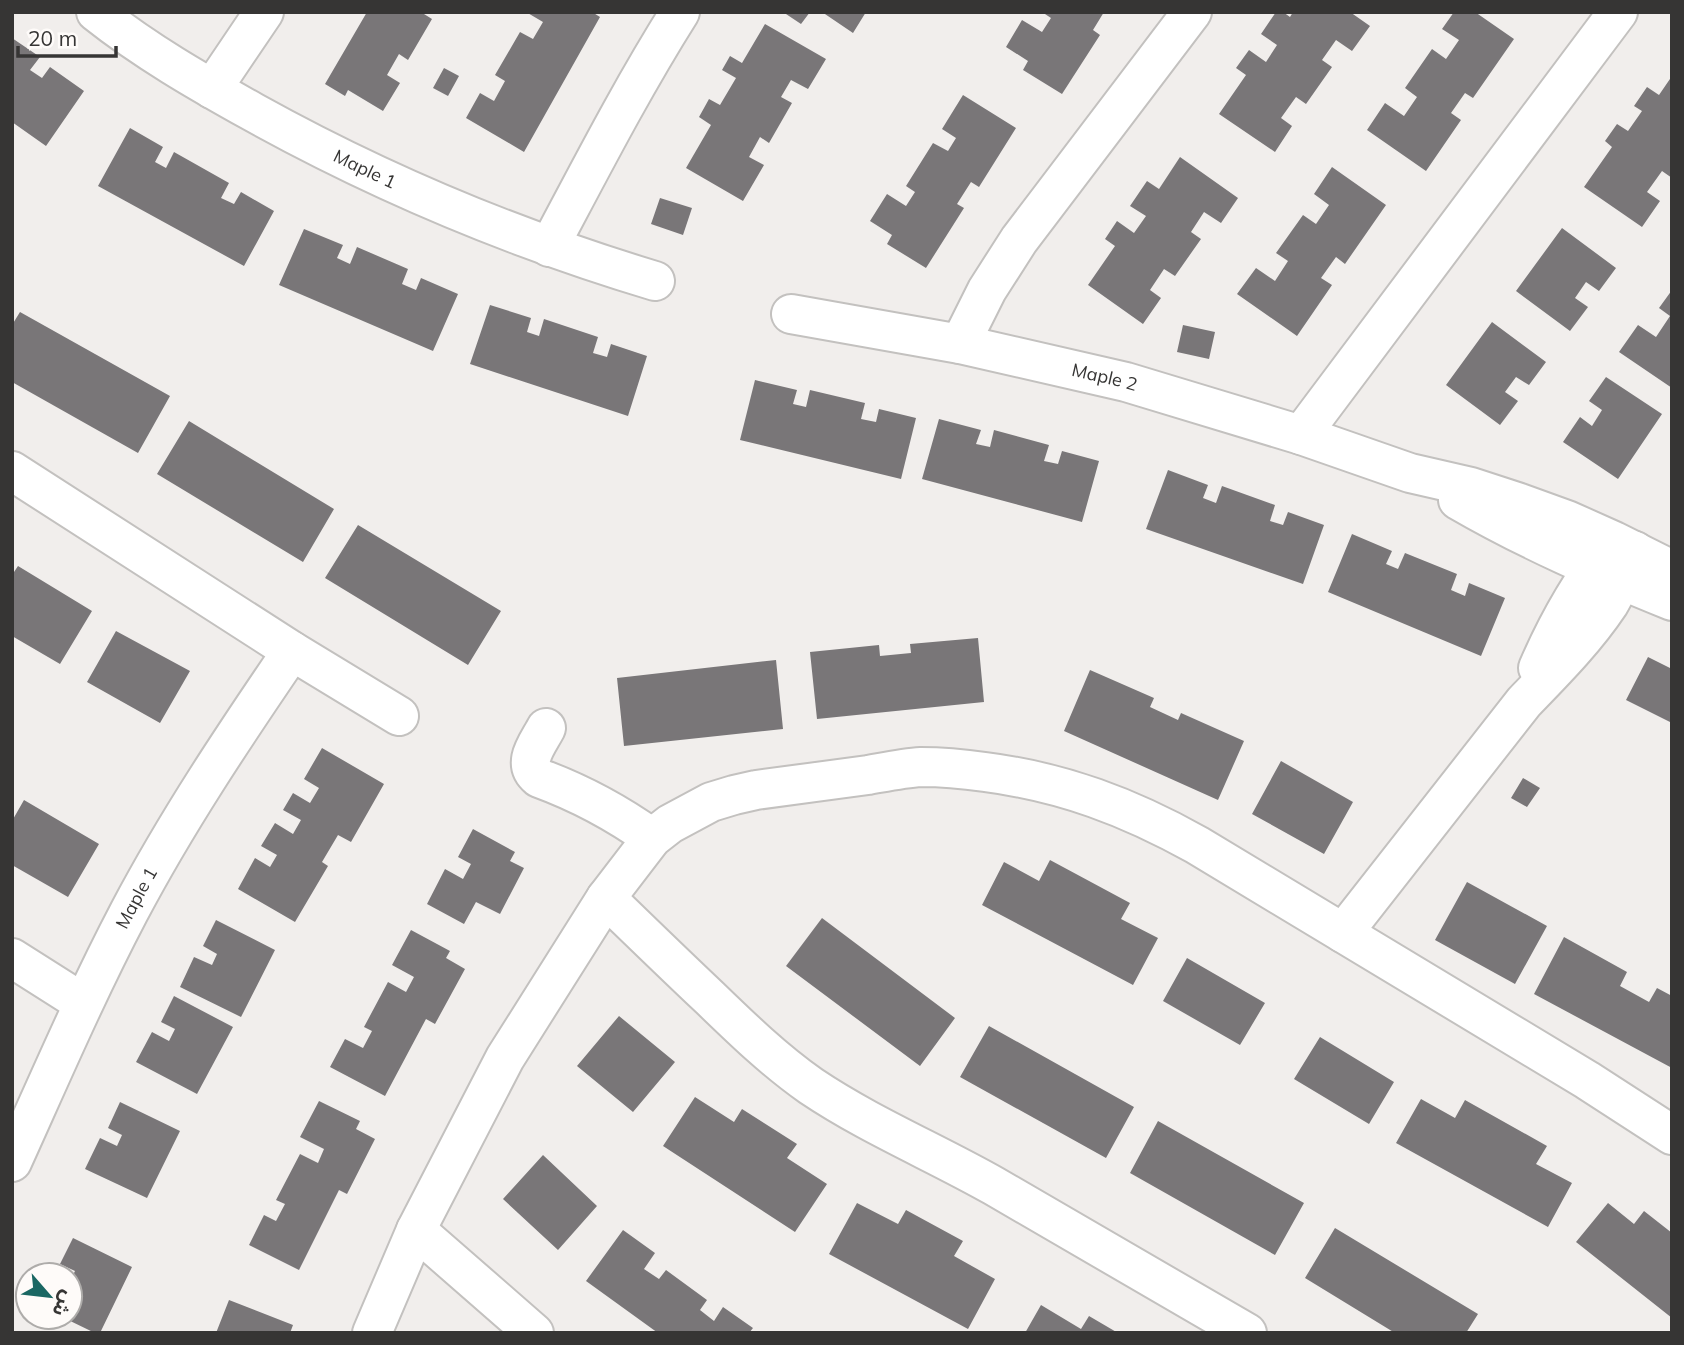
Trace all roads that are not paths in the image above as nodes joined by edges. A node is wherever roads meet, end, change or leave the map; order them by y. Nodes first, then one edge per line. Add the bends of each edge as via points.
1 (96, 12) edge
2 (264, 12) edge
3 (680, 12) edge
4 (1192, 12) edge
5 (1618, 12) edge
6 (212, 89) junction
7 (548, 247) junction
8 (655, 281) dead end
9 (791, 314) dead end
10 (960, 344) junction
11 (1301, 435) junction
12 (12, 471) edge
13 (1615, 560) junction
14 (1672, 570) edge
15 (1672, 601) edge
16 (292, 651) junction
17 (399, 716) dead end
18 (546, 728) dead end
19 (652, 838) junction
20 (606, 898) junction
21 (1343, 933) junction
22 (12, 958) edge
23 (83, 1003) junction
24 (1672, 1135) edge
25 (12, 1162) edge
26 (416, 1230) junction
27 (374, 1329) edge
28 (534, 1333) edge
29 (1247, 1333) edge

1 - 6 street, Maple 1
2 - 6 street
3 - 7 street
4 - 10 street via 1019,240
5 - 11 street
6 - 7 street, Maple 1 via 365,171
7 - 8 street, Maple 1
9 - 10 street, Maple 2
10 - 11 street, Maple 2 via 1126,382
11 - 13 street, Maple 2 via 1410,473 1500,524
12 - 16 street
13 - 14 street, Maple 2
13 - 15 street, Maple 2
13 - 21 street via 1609,604 1524,702
16 - 17 street
16 - 23 street, Maple 1 via 180,822
18 - 19 street via 530,760 534,774 598,803
19 - 20 street
19 - 21 street via 711,802 756,790 921,767 1002,774 1083,793 1161,825
20 - 26 street via 505,1058
20 - 29 street via 750,1036 810,1085
21 - 24 street
22 - 23 street
23 - 25 street, Maple 1
26 - 27 street
26 - 28 street

